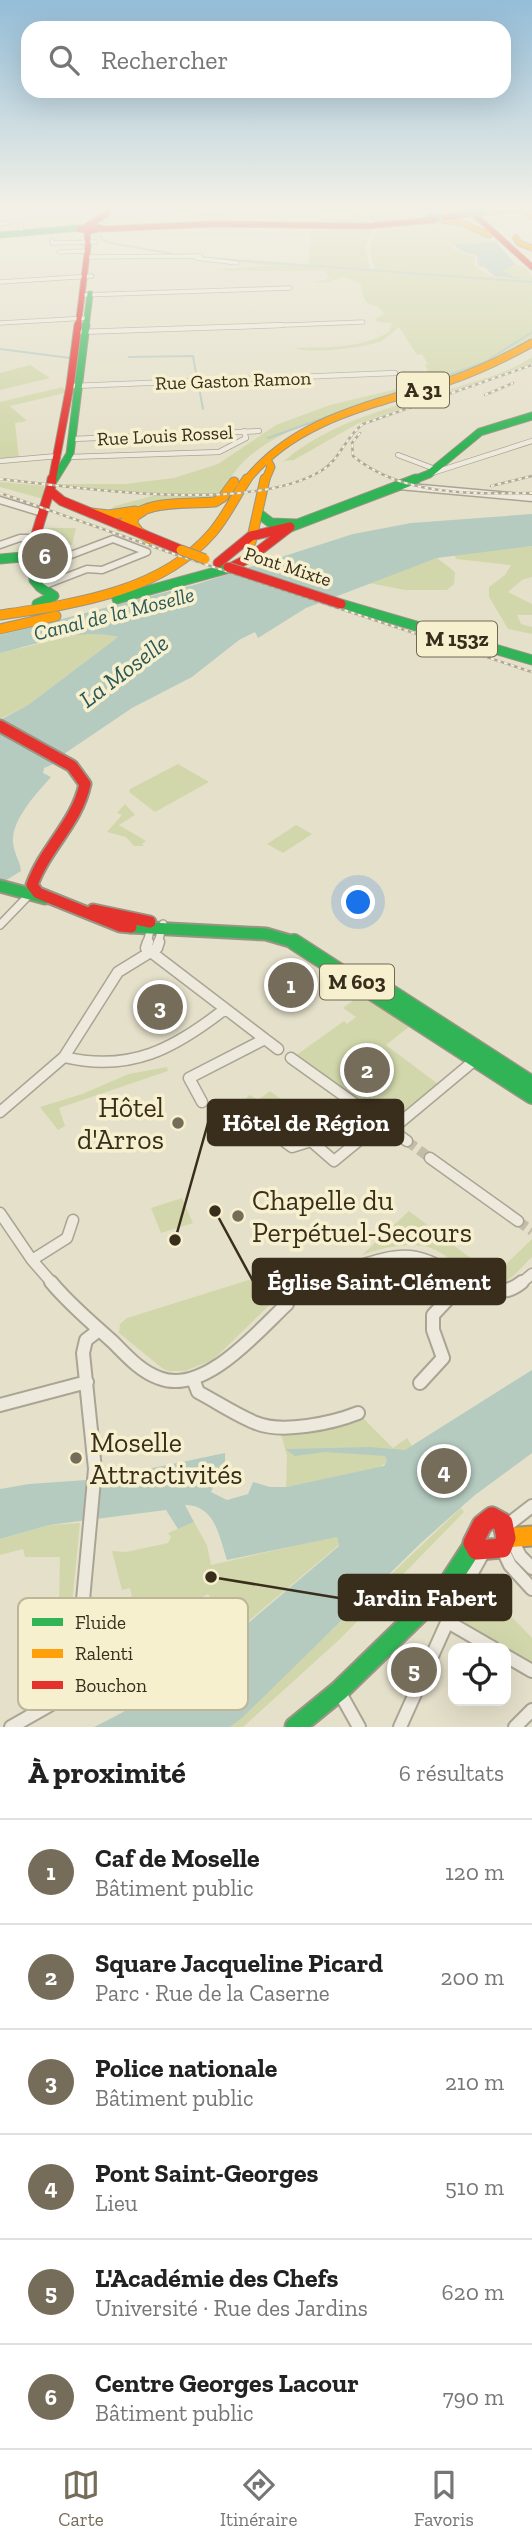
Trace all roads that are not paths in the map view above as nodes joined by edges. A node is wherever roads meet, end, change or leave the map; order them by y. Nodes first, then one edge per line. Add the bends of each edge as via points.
1 (87, 288) edge
2 (290, 288) dead end
3 (86, 295) junction
4 (363, 322) dead end
5 (0, 323) edge
6 (82, 325) junction
7 (532, 343) edge
8 (532, 351) edge
9 (395, 373) dead end
10 (75, 386) junction
11 (532, 416) edge
12 (310, 428) junction
13 (244, 431) junction
14 (259, 431) dead end
15 (72, 439) junction
16 (532, 441) edge
17 (398, 455) dead end
18 (483, 455) junction
19 (63, 458) junction
20 (448, 458) junction
21 (0, 461) edge
22 (269, 463) junction
23 (462, 463) junction
24 (432, 471) junction
25 (232, 485) junction
26 (398, 486) junction
27 (50, 487) junction
28 (532, 498) edge
29 (0, 500) edge
30 (140, 509) junction
31 (42, 513) junction
32 (91, 513) junction
33 (258, 513) junction
34 (204, 522) junction
35 (293, 525) junction
36 (121, 526) junction
37 (36, 538) junction
38 (151, 539) junction
39 (250, 540) junction
40 (0, 545) edge
41 (0, 559) edge
42 (33, 562) junction
43 (220, 562) junction
44 (40, 587) junction
45 (115, 599) junction
46 (29, 606) junction
47 (77, 609) junction
48 (0, 617) edge
49 (0, 629) edge
50 (532, 660) edge
51 (0, 726) edge
52 (0, 886) edge
53 (29, 895) junction
54 (45, 898) junction
55 (0, 925) edge
56 (158, 926) junction
57 (244, 926) junction
58 (151, 952) junction
59 (225, 1009) junction
60 (265, 1039) junction
61 (278, 1049) dead end
62 (64, 1057) junction
63 (291, 1058) dead end
64 (475, 1060) junction
65 (532, 1084) edge
66 (532, 1096) edge
67 (202, 1102) dead end
68 (0, 1112) edge
69 (391, 1130) junction
70 (362, 1138) tunnel mouth
71 (407, 1141) tunnel mouth
72 (285, 1142) dead end
73 (430, 1158) tunnel mouth
74 (0, 1213) edge
75 (73, 1220) dead end
76 (518, 1221) tunnel mouth
77 (32, 1260) junction
78 (344, 1270) tunnel mouth
79 (532, 1274) edge
80 (464, 1282) junction
81 (286, 1304) tunnel mouth
82 (99, 1331) junction
83 (193, 1380) junction
84 (87, 1382) junction
85 (420, 1383) dead end
86 (0, 1405) edge
87 (358, 1413) dead end
88 (532, 1506) edge
89 (532, 1536) edge
90 (506, 1538) junction
91 (479, 1548) junction
92 (532, 1568) edge
93 (532, 1589) edge
94 (84, 1598) edge
95 (447, 1622) junction
96 (483, 1643) edge
97 (511, 1659) edge
98 (532, 1671) edge
99 (339, 1691) junction
100 (43, 1710) edge
101 (532, 1710) edge
102 (11, 1727) edge
103 (295, 1727) edge
104 (359, 1727) edge
105 (400, 1727) edge
106 (515, 1727) edge

1 - 3 main road
2 - 3 street
3 - 6 main road
4 - 6 street
5 - 6 street
6 - 10 main road
7 - 12 main road, A 31 via 470,374
8 - 22 main road, A 31 via 485,374 323,429
9 - 10 street, Rue Gaston Ramon
10 - 15 main road
10 - 19 main road
11 - 20 main road via 485,430
12 - 25 main road via 258,456
12 - 48 main road, A 31 via 257,464 210,536 172,565 97,596
13 - 14 street, Rue Louis Rossel
13 - 15 street, Rue Louis Rossel
13 - 19 street via 246,438 223,452
15 - 19 main road
16 - 18 street
17 - 24 street
18 - 20 street
18 - 23 street
19 - 21 street
19 - 27 main road
20 - 23 street
20 - 24 main road
22 - 33 main road
22 - 43 main road, A 31 via 226,529
23 - 24 street
24 - 26 main road
25 - 30 main road via 223,497 209,504
25 - 34 main road
26 - 28 street
26 - 35 main road
27 - 31 main road
27 - 32 main road, M 153z via 58,499
29 - 31 street
30 - 32 main road
30 - 36 main road
31 - 37 main road
32 - 36 main road, M 153z
33 - 35 main road via 274,524
33 - 39 main road
34 - 38 main road via 190,509 155,508 139,513 133,527
34 - 46 main road via 177,555 131,579 92,593
35 - 39 main road
35 - 43 main road via 251,556
36 - 38 main road, M 153z
37 - 40 street
37 - 42 main road via 30,554
38 - 43 main road, Pont Mixte / M 153z, bridge
39 - 43 main road
41 - 42 main road
42 - 44 main road via 34,580
42 - 44 street via 113,539 147,552
43 - 45 main road
43 - 45 main road via 180,571
43 - 48 main road, A 31 via 160,577 114,596
43 - 50 main road, Pont Mixte / M 153z, bridge via 382,618
44 - 46 main road via 54,598
45 - 47 main road
46 - 48 main road
47 - 48 main road
47 - 49 main road
51 - 54 main road via 72,766 83,779 85,794 79,808 49,845 33,879 34,890
52 - 53 main road, M 603
53 - 54 main road, M 603
53 - 55 street
54 - 56 main road, M 603
54 - 56 main road, M 603
56 - 57 main road, M 603
56 - 57 main road, M 603 via 230,930
56 - 58 street via 157,948
56 - 64 main road, M 603 via 266,934 293,941
57 - 65 main road, M 603 via 279,929 307,939
58 - 59 street
58 - 62 street via 118,972
59 - 60 street
59 - 62 street via 168,1049 98,1062
60 - 61 street
60 - 67 street via 189,1078
62 - 68 street
63 - 69 street via 377,1126
64 - 66 main road, M 603
64 - 69 street
69 - 71 street
70 - 72 street via 334,1161 311,1141 292,1147
73 - 76 street
74 - 77 street
75 - 77 street via 67,1238
77 - 82 street
78 - 80 street via 412,1255 432,1260
79 - 80 street via 500,1292
80 - 85 street via 432,1312 430,1321 443,1358
81 - 83 street via 216,1367
82 - 83 street via 151,1378 176,1383
82 - 84 street via 86,1340
83 - 87 street via 198,1392 258,1424 289,1427 349,1419
84 - 86 street
84 - 94 street via 94,1479
88 - 90 street
89 - 90 main road
90 - 91 main road
90 - 91 main road via 498,1519 487,1519 479,1527
90 - 92 street
90 - 93 street via 510,1565
91 - 95 street
91 - 99 main road via 468,1550 447,1586
95 - 96 street
95 - 105 street
97 - 98 street
99 - 103 main road
99 - 104 street
100 - 102 street
101 - 106 street

